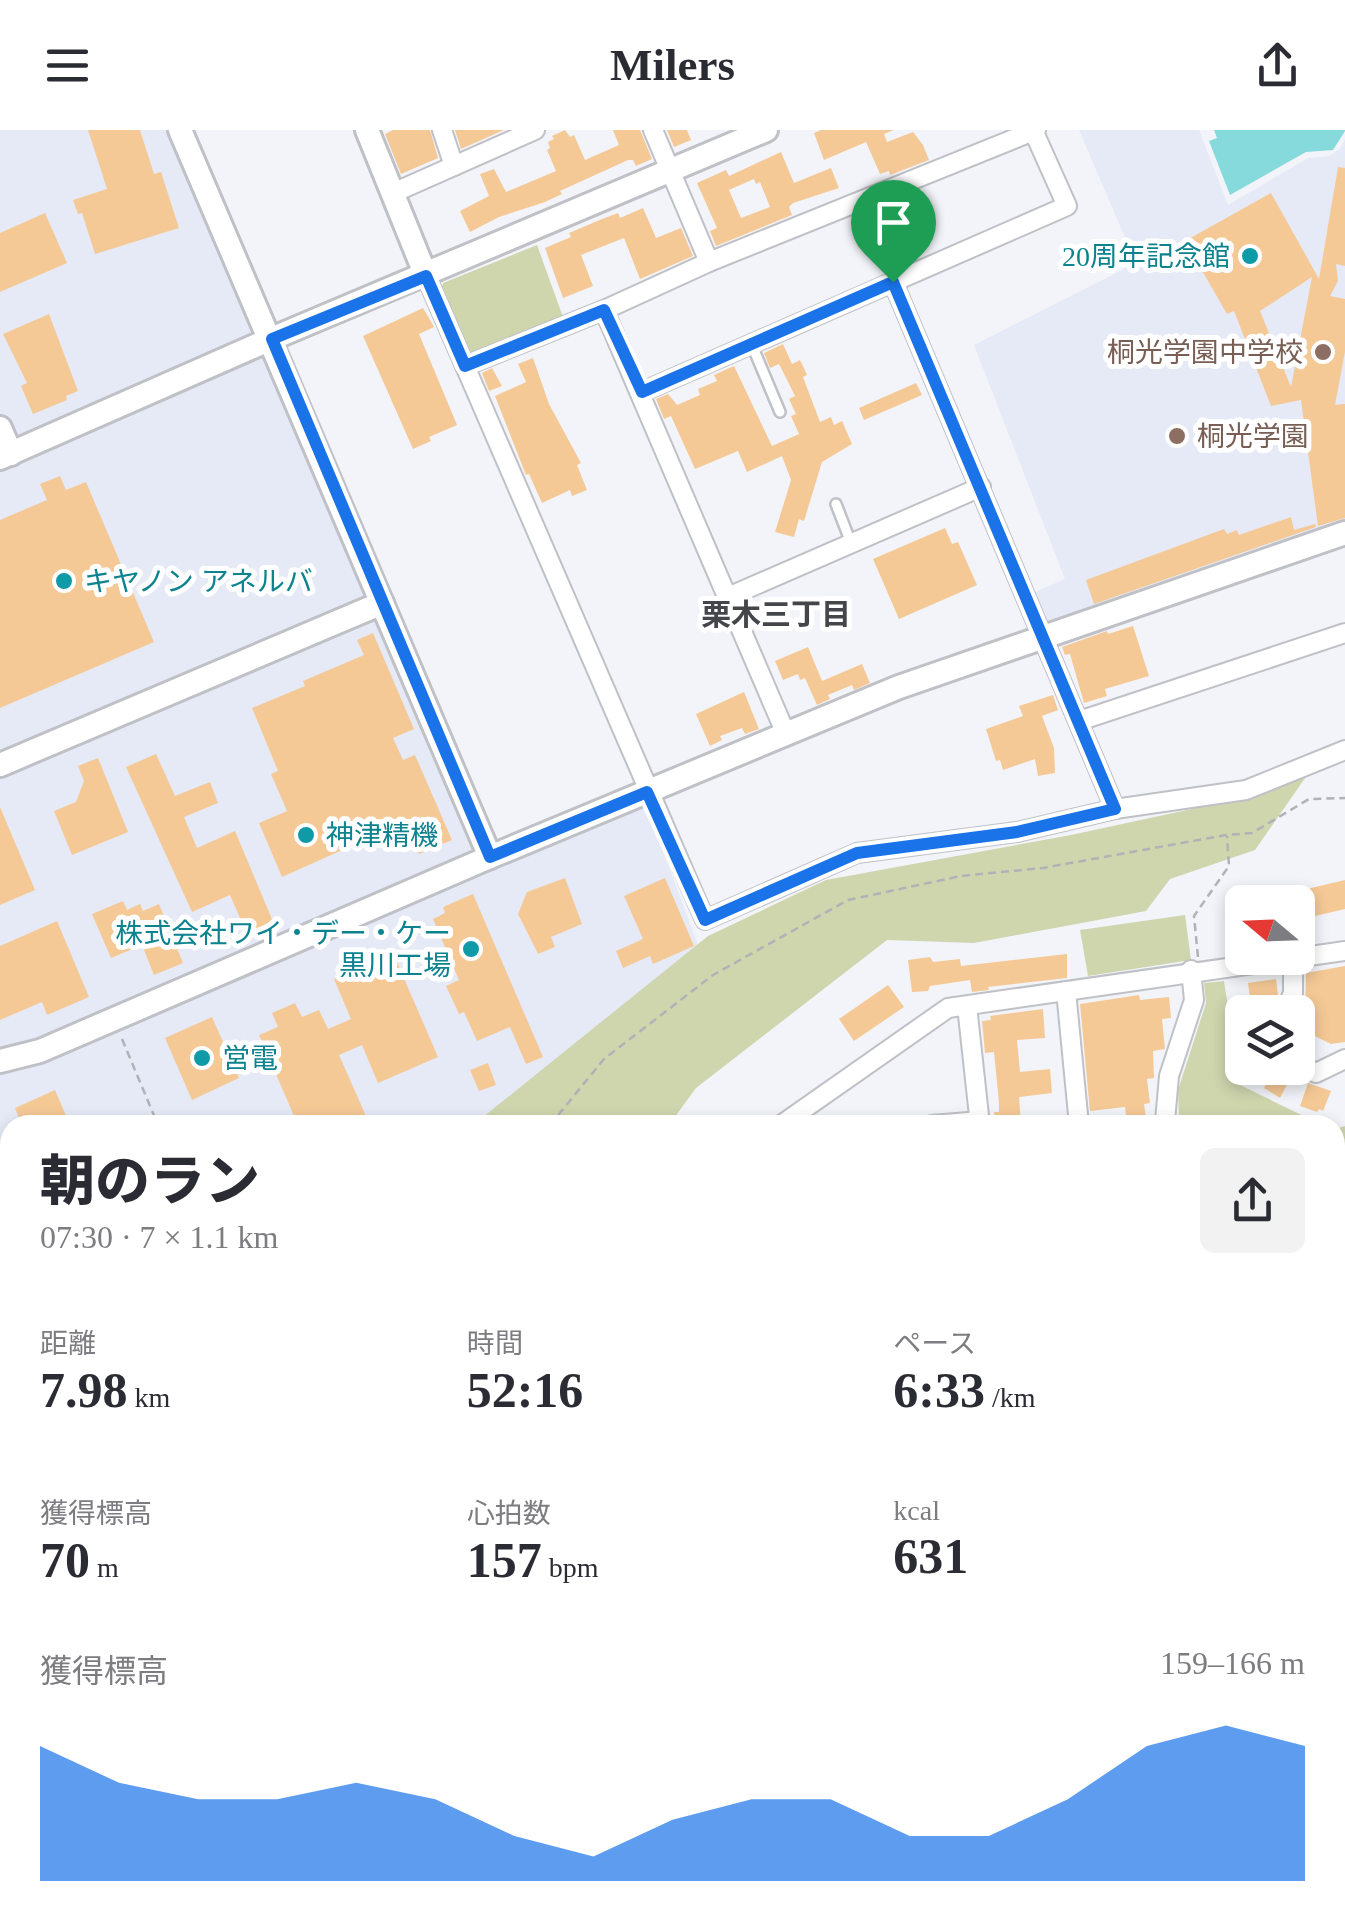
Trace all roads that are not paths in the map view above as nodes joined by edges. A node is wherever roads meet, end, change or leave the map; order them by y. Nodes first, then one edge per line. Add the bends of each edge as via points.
1 (180, 130) edge
2 (367, 130) edge
3 (442, 130) edge
4 (652, 130) edge
5 (766, 130) edge
6 (1034, 130) edge
7 (524, 132) edge
8 (454, 166) junction
9 (670, 171) junction
10 (393, 193) junction
11 (709, 262) junction
12 (426, 276) junction
13 (893, 282) junction
14 (604, 310) junction
15 (272, 339) junction
16 (751, 343) junction
17 (465, 366) junction
18 (642, 392) junction
19 (780, 412) dead end
20 (0, 428) edge
21 (6, 456) edge
22 (980, 486) junction
23 (836, 504) dead end
24 (1345, 533) edge
25 (851, 543) junction
26 (728, 597) junction
27 (382, 603) junction
28 (1345, 633) edge
29 (1042, 638) junction
30 (1079, 722) junction
31 (786, 734) junction
32 (1345, 750) edge
33 (0, 766) edge
34 (647, 792) junction
35 (1115, 809) junction
36 (490, 857) junction
37 (1345, 951) edge
38 (1315, 955) edge
39 (1225, 966) edge
40 (1195, 970) junction
41 (1066, 992) junction
42 (967, 1006) junction
43 (1345, 1059) edge
44 (0, 1060) edge
45 (1315, 1072) edge
46 (795, 1115) edge
47 (979, 1115) edge
48 (1078, 1115) edge
49 (1166, 1115) edge

1 - 15 street
2 - 10 street
3 - 8 street
4 - 9 street
5 - 9 street
6 - 11 street
6 - 13 street via 1067,206
7 - 8 street
8 - 10 street
9 - 11 street
9 - 12 street
10 - 12 street
11 - 14 street
12 - 15 street
12 - 17 street
13 - 16 street
13 - 22 street
14 - 17 street
14 - 18 street
15 - 21 street
15 - 27 street
16 - 18 street
16 - 19 lane
17 - 34 street
18 - 26 street
20 - 21 street
22 - 25 street
22 - 29 street
23 - 25 lane
24 - 29 street
25 - 26 street
26 - 31 street
27 - 33 street
27 - 36 street
28 - 30 street
29 - 30 street
29 - 31 street
30 - 35 street
31 - 34 street
32 - 35 street via 1246,790
34 - 35 street via 705,920 857,853 1017,832
34 - 36 street
36 - 44 street via 40,1051
37 - 38 street
39 - 40 street
40 - 41 street
40 - 49 street
41 - 42 street
41 - 48 street
42 - 46 street via 948,1008
42 - 47 street
43 - 45 street

